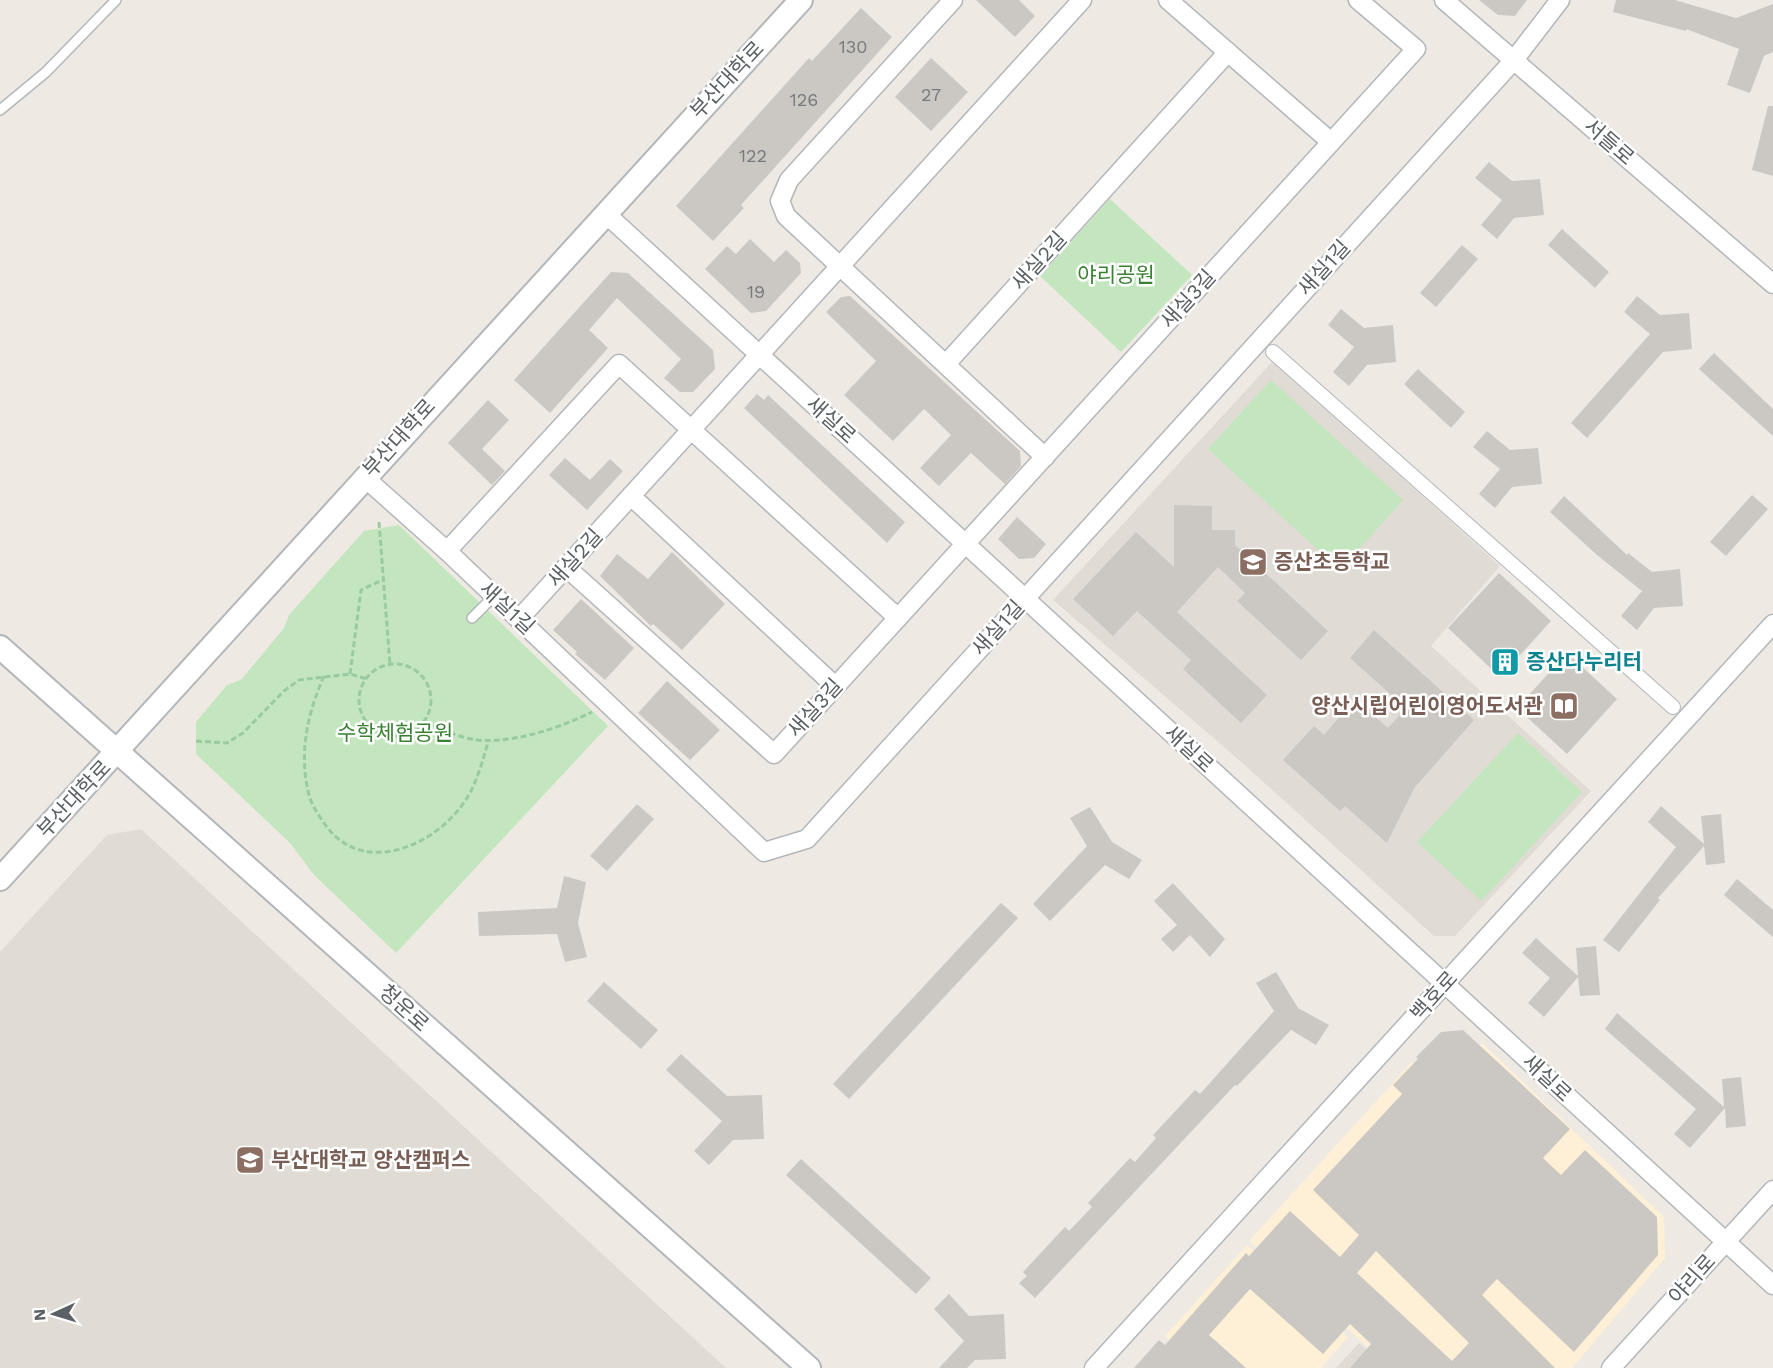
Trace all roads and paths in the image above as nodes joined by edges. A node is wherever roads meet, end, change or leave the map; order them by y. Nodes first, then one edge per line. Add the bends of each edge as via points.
1 (116, 0) edge
2 (801, 0) edge
3 (953, 0) edge
4 (1082, 0) edge
5 (1168, 0) edge
6 (1358, 0) edge
7 (1444, 0) edge
8 (1560, 0) edge
9 (1228, 52) junction
10 (1514, 60) junction
11 (0, 110) edge
12 (1331, 142) junction
13 (605, 213) junction
14 (840, 267) junction
15 (1773, 284) edge
16 (1273, 352) dead end
17 (760, 356) junction
18 (946, 364) junction
19 (692, 429) junction
20 (1045, 457) junction
21 (364, 477) junction
22 (631, 496) junction
23 (379, 522) dead end
24 (966, 544) junction
25 (447, 551) junction
26 (566, 567) junction
27 (383, 579) junction
28 (494, 596) junction
29 (1025, 599) junction
30 (472, 618) dead end
31 (897, 618) junction
32 (519, 620) junction
33 (1773, 624) edge
34 (0, 647) edge
35 (390, 665) junction
36 (350, 674) junction
37 (324, 676) junction
38 (367, 679) junction
39 (835, 686) junction
40 (1673, 707) dead end
41 (593, 712) dead end
42 (424, 722) junction
43 (489, 739) junction
44 (196, 741) dead end
45 (116, 753) junction
46 (0, 879) edge
47 (1445, 984) junction
48 (1773, 1190) edge
49 (1726, 1242) junction
50 (1773, 1285) edge
51 (809, 1368) edge
52 (1094, 1368) edge
53 (1611, 1368) edge

1 - 11 lane via 46,72
2 - 13 street, 부산대학로
3 - 14 street via 789,180 780,201 786,216
4 - 14 street, 새실2길
5 - 9 street
6 - 12 street, 새실3길 via 1416,49
7 - 10 street, 서들로
8 - 10 street, 새실1길
9 - 12 street
9 - 18 street, 새실2길
10 - 15 street, 서들로
10 - 29 street, 새실1길
12 - 20 street, 새실3길
13 - 17 street, 새실로
13 - 21 street, 부산대학로
14 - 17 street, 새실2길
14 - 18 street
16 - 40 street
17 - 19 street, 새실2길
17 - 24 street, 새실로
18 - 20 street
19 - 22 street, 새실2길
19 - 25 street via 619,364
19 - 31 street
20 - 24 street, 새실3길
21 - 25 street, 새실1길
21 - 45 street, 부산대학로
22 - 26 street, 새실2길
22 - 39 street
23 - 27 path
24 - 29 street, 새실로
24 - 31 street, 새실3길
25 - 28 street, 새실1길
26 - 32 street, 새실2길
26 - 39 street, 새실3길 via 774,754
27 - 35 path
27 - 36 path via 361,590
28 - 30 lane
28 - 32 street, 새실1길
29 - 32 street, 새실1길 via 807,839 764,852
29 - 47 street, 새실로
31 - 39 street, 새실3길
33 - 47 street, 백호로
34 - 45 street, 청운로
35 - 38 path
35 - 42 path via 403,665 423,677 432,699
36 - 37 path
36 - 38 path
37 - 43 path via 306,732 308,792 330,831 354,848 382,854 406,850 425,839 466,800
37 - 44 path via 299,680 243,733 227,743
38 - 42 path via 360,708 372,728 394,737 416,730
41 - 43 path via 561,727
42 - 43 path via 451,733
45 - 46 street, 부산대학로
45 - 51 street, 청운로
47 - 49 street, 새실로
47 - 52 street, 백호로
48 - 49 street, 야리로
49 - 50 street, 새실로
49 - 53 street, 야리로

